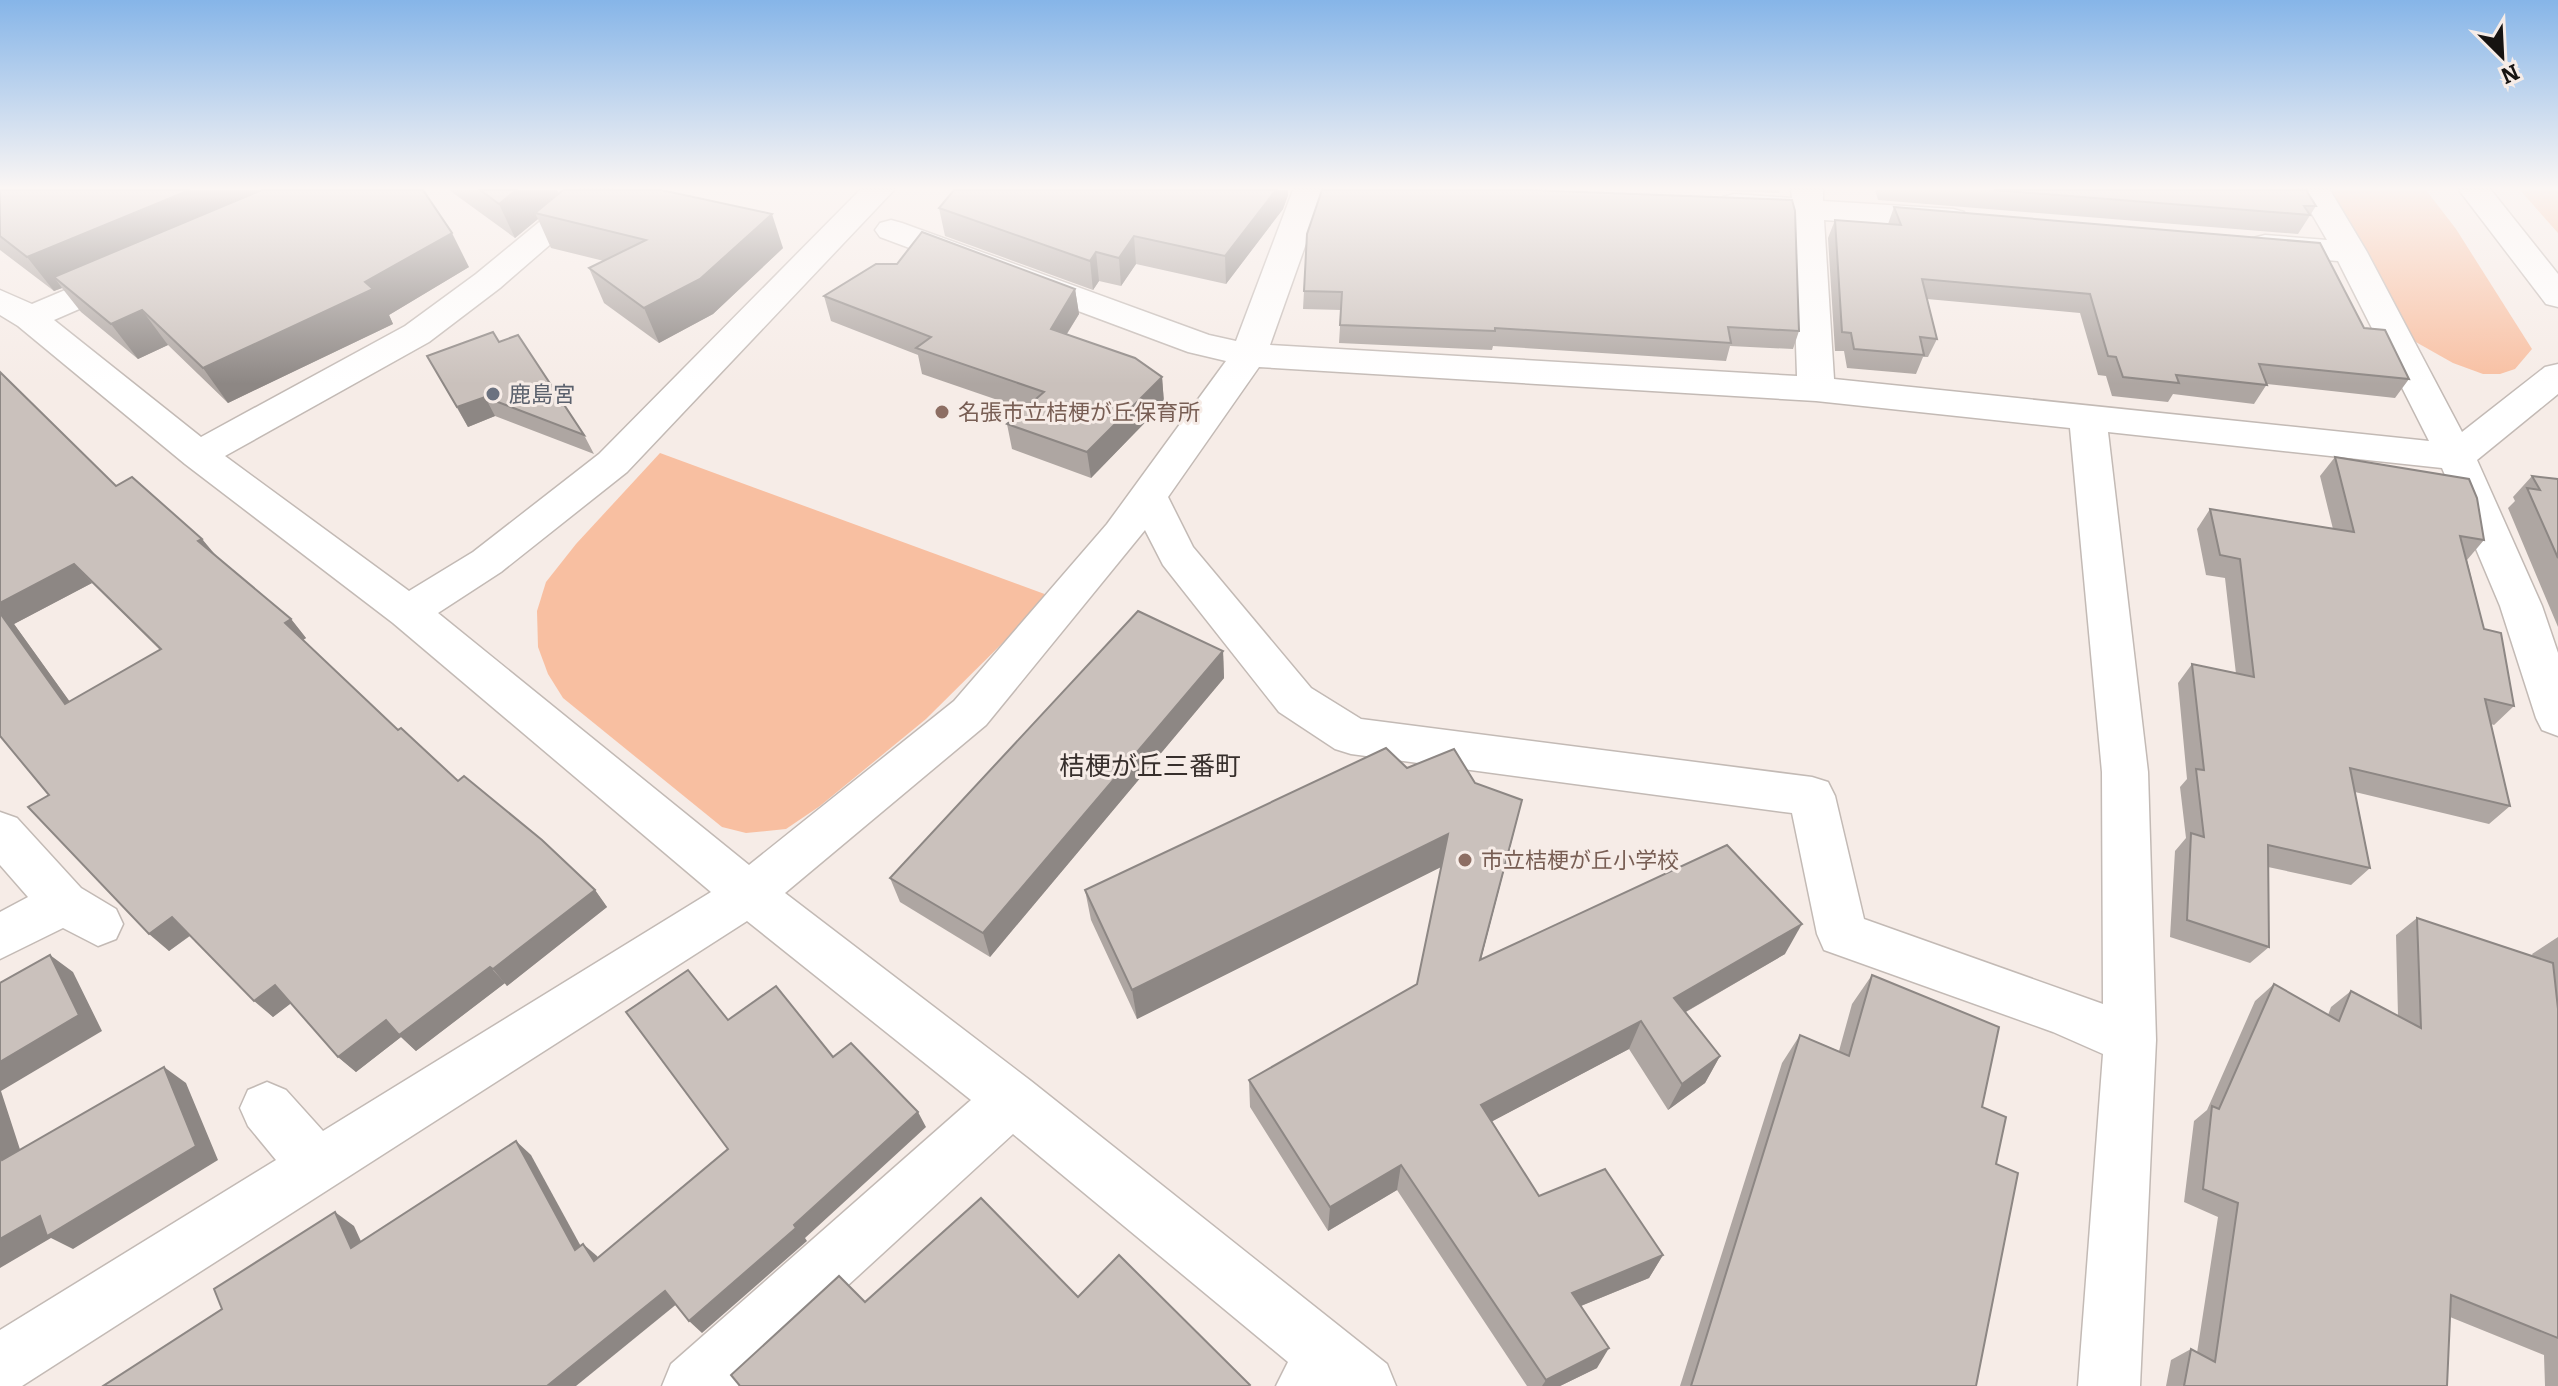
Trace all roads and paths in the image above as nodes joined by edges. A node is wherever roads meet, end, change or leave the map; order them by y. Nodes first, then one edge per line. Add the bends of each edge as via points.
1 (520, 255) edge
2 (815, 255) edge
3 (958, 255) edge
4 (1285, 255) edge
5 (1810, 255) edge
6 (2351, 255) edge
7 (2527, 255) edge
8 (158, 263) edge
9 (2558, 297) edge
10 (22, 313) edge
11 (0, 339) edge
12 (1249, 355) junction
13 (2558, 375) edge
14 (1816, 389) junction
15 (2088, 417) junction
16 (198, 455) junction
17 (2456, 457) junction
18 (1147, 495) junction
19 (408, 612) junction
20 (2558, 718) edge
21 (0, 832) edge
22 (749, 894) junction
23 (0, 937) edge
24 (2130, 1040) junction
25 (1012, 1099) junction
26 (267, 1108) dead end
27 (316, 1164) junction
28 (0, 1365) edge
29 (1334, 1377) edge
30 (693, 1386) edge
31 (2109, 1386) edge

1 - 16 street via 417,334
2 - 19 street via 613,463 487,562
3 - 12 street via 1200,344
4 - 12 street
5 - 14 street
6 - 17 street
7 - 9 street
8 - 10 street
10 - 11 street
10 - 16 street
12 - 14 street
12 - 18 street
13 - 17 street
14 - 15 street
15 - 17 street
15 - 24 street via 2125,772
16 - 19 street
17 - 20 street via 2521,606
18 - 22 street via 1121,534 970,713
18 - 24 street via 1177,555 1295,700 1351,736 1812,796 1842,934
19 - 22 street
21 - 23 street via 81,914
22 - 25 street
22 - 27 street
24 - 31 street
25 - 29 street
25 - 30 street
26 - 27 street
27 - 28 street

